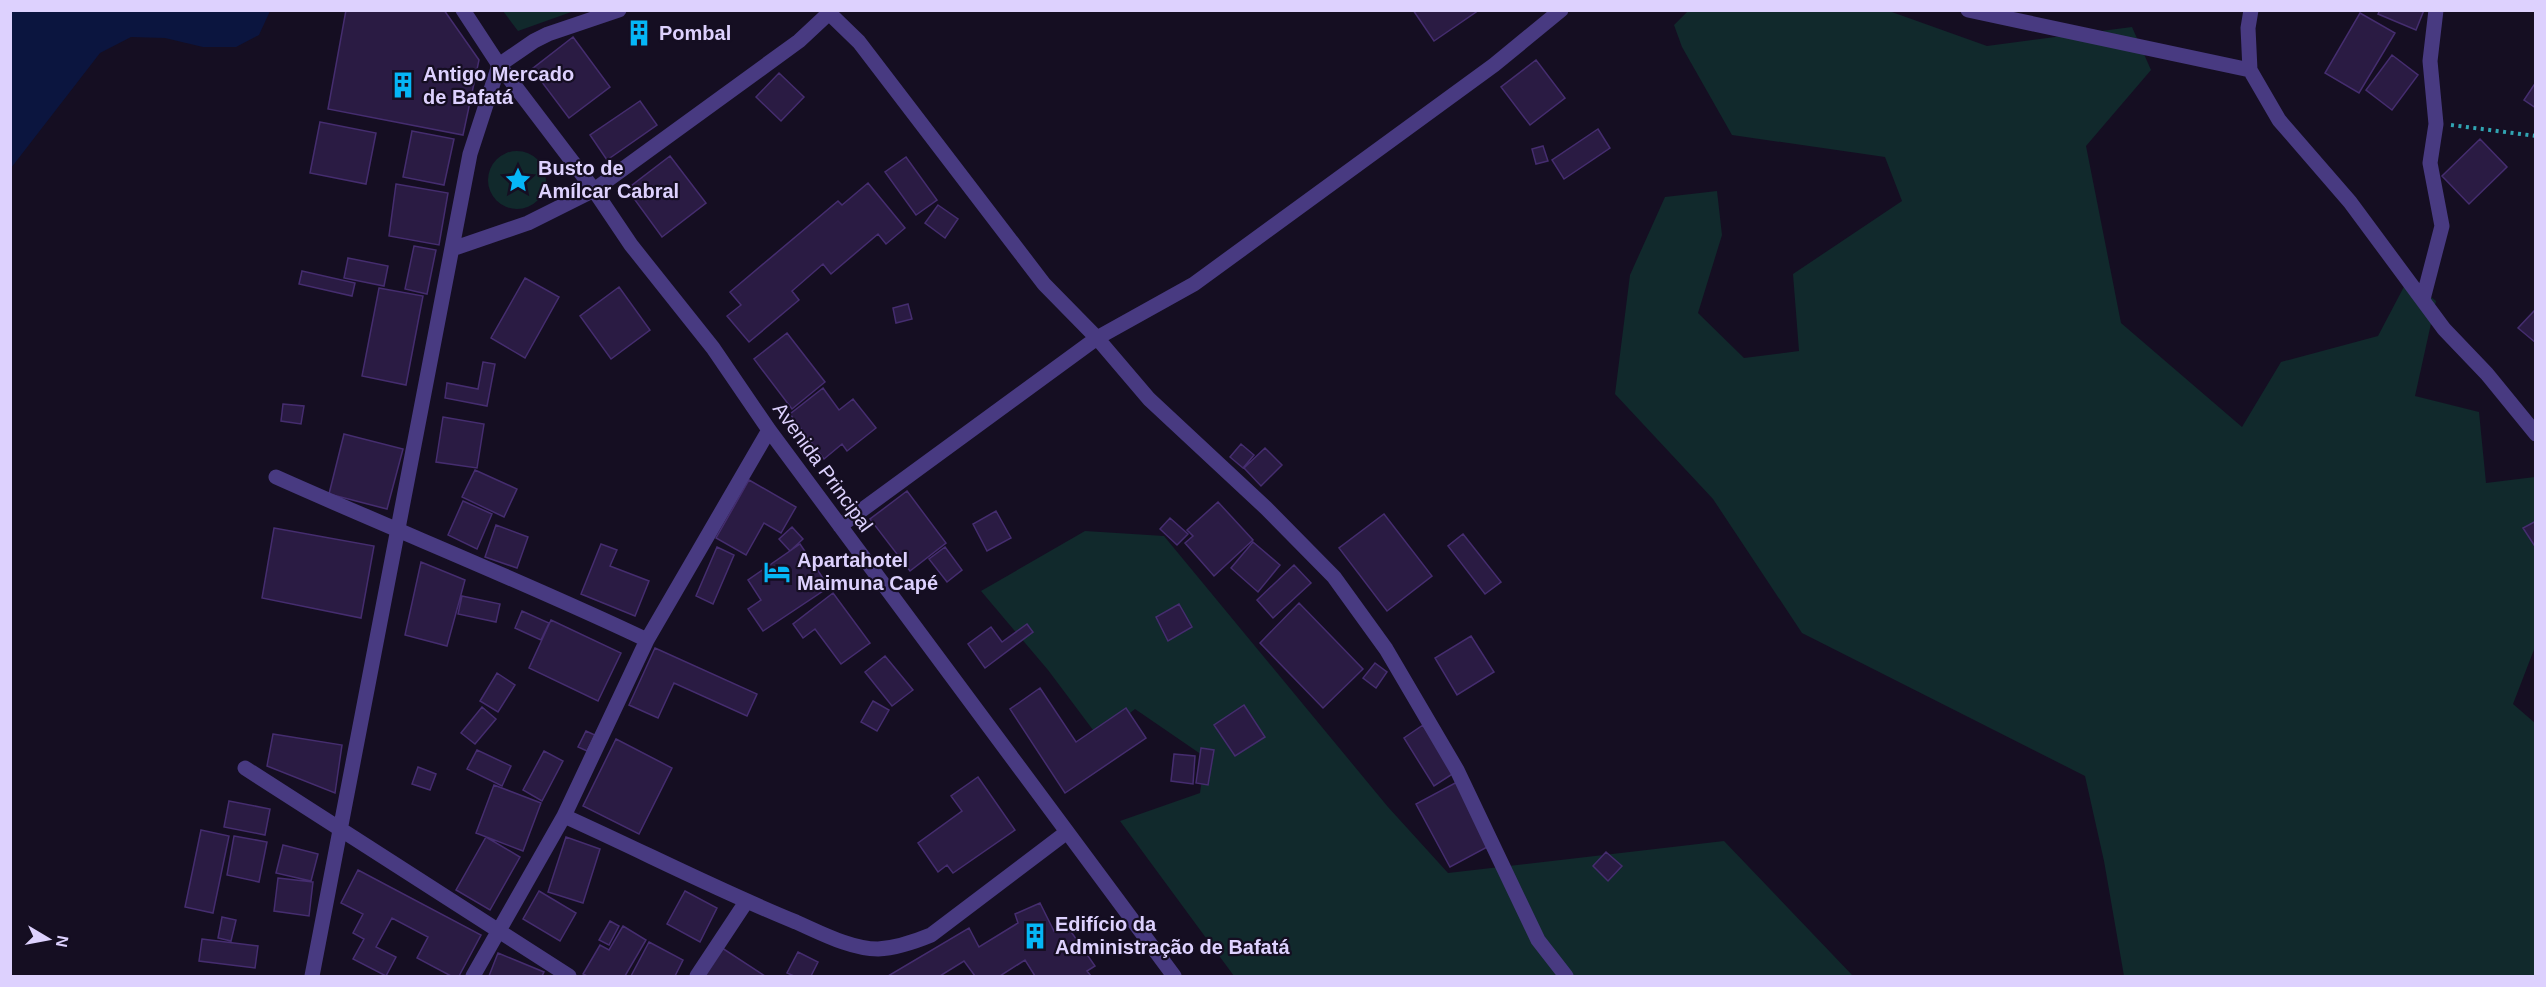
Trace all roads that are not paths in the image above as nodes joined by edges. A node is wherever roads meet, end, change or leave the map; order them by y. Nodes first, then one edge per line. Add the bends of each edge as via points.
1 (463, 10) edge
2 (619, 10) edge
3 (1561, 10) edge
4 (1968, 10) edge
5 (2251, 10) edge
6 (2436, 10) edge
7 (828, 12) edge
8 (499, 65) junction
9 (2250, 70) junction
10 (594, 190) junction
11 (452, 249) junction
12 (2423, 299) junction
13 (1097, 338) junction
14 (769, 430) junction
15 (2535, 434) edge
16 (276, 477) dead end
17 (840, 526) junction
18 (396, 531) junction
19 (647, 640) junction
20 (245, 768) dead end
21 (564, 816) junction
22 (341, 828) junction
23 (1068, 832) junction
24 (746, 902) junction
25 (497, 931) junction
26 (312, 976) edge
27 (473, 976) edge
28 (569, 976) edge
29 (697, 976) edge
30 (1174, 976) edge
31 (1566, 976) edge

1 - 8 street, Avenida Principal
2 - 8 street via 548,34
3 - 13 street via 1494,65 1194,284
4 - 9 street
5 - 9 street
6 - 12 street via 2430,61 2436,124 2430,163 2442,226
7 - 10 street via 799,41
7 - 13 street via 859,42 1044,284
8 - 10 street, Avenida Principal
8 - 11 street via 470,154
9 - 12 street via 2279,120 2350,202
10 - 11 street via 528,223
10 - 14 street, Avenida Principal via 631,245 713,348
11 - 18 street
12 - 15 street
13 - 17 street
13 - 31 street via 1149,399 1334,577 1386,649 1457,770 1538,940
14 - 17 street, Avenida Principal
14 - 19 street
16 - 18 street
17 - 23 street, Avenida Principal
18 - 19 street via 550,594
18 - 22 street
19 - 21 street
20 - 22 street
21 - 24 street
21 - 25 street
22 - 25 street
22 - 26 street
23 - 24 street via 931,936 906,945 877,949 840,941
23 - 30 street, Avenida Principal
24 - 29 street
25 - 27 street
25 - 28 street

